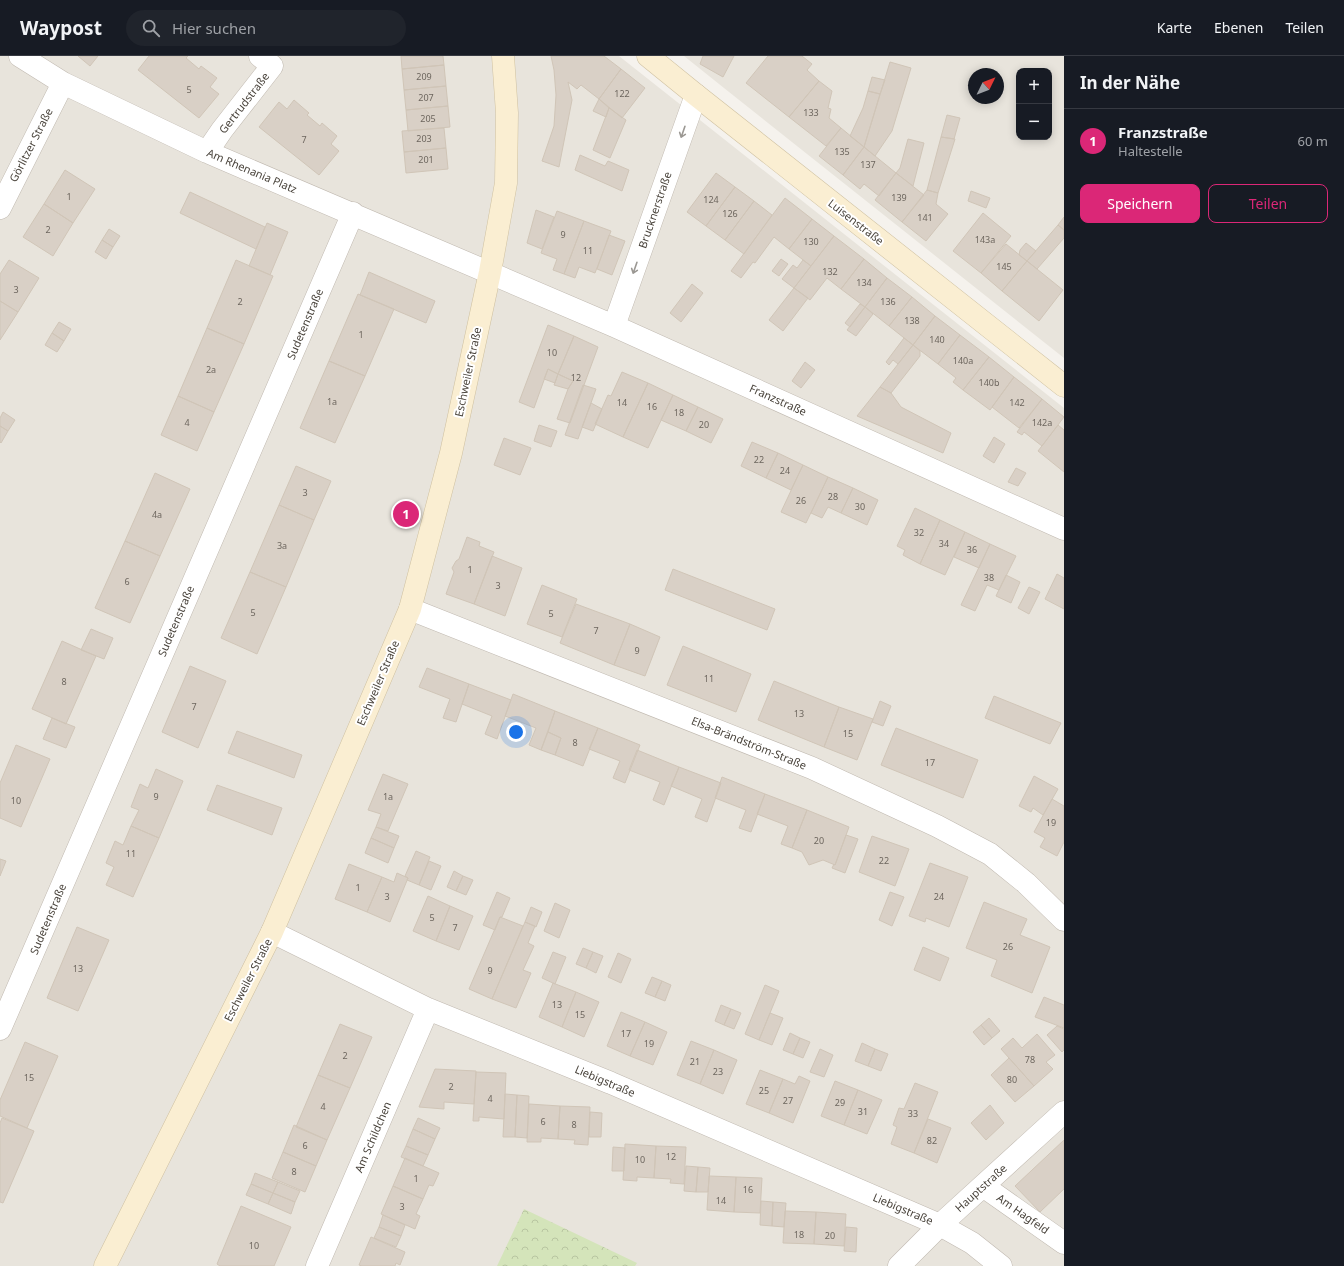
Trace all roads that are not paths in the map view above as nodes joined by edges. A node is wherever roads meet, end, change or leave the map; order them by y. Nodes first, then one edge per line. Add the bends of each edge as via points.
1 (20, 56) edge
2 (260, 56) edge
3 (503, 56) edge
4 (648, 56) edge
5 (63, 83) junction
6 (696, 95) junction
7 (207, 152) junction
8 (0, 208) edge
9 (353, 213) junction
10 (490, 272) junction
11 (614, 326) junction
12 (1064, 386) edge
13 (1064, 530) edge
14 (410, 609) junction
15 (1064, 920) edge
16 (272, 932) junction
17 (428, 1009) junction
18 (0, 1029) edge
19 (1064, 1112) edge
20 (983, 1186) junction
21 (940, 1225) junction
22 (1064, 1242) edge
23 (105, 1266) edge
24 (317, 1266) edge
25 (899, 1266) edge
26 (1001, 1266) edge

1 - 5 street, Am Rhenania Platz
2 - 7 street, Gertrudstraße via 272,66
3 - 10 street, Eschweiler Straße via 507,113 506,183
4 - 6 street, Luisenstraße
5 - 7 street, Am Rhenania Platz
5 - 8 street, Görlitzer Straße
6 -> 11 street, Brucknerstraße
6 - 12 street, Luisenstraße
7 - 9 street, Am Rhenania Platz
9 - 10 street, Am Rhenania Platz
9 - 18 street, Sudetenstraße
10 - 11 street, Franzstraße
10 - 14 street, Eschweiler Straße via 451,453
11 - 13 street, Franzstraße
14 - 15 street, Elsa-Brändström-Straße via 812,768 937,826 990,854 1026,883
14 - 16 street, Eschweiler Straße
16 - 17 street, Liebigstraße
16 - 23 street, Eschweiler Straße
17 - 21 street, Liebigstraße via 611,1083
17 - 24 street, Am Schildchen
19 - 20 street, Hauptstraße
20 - 21 street, Hauptstraße
20 - 22 street, Am Hagfeld
21 - 25 street, Hauptstraße
21 - 26 street, Liebigstraße via 972,1243

